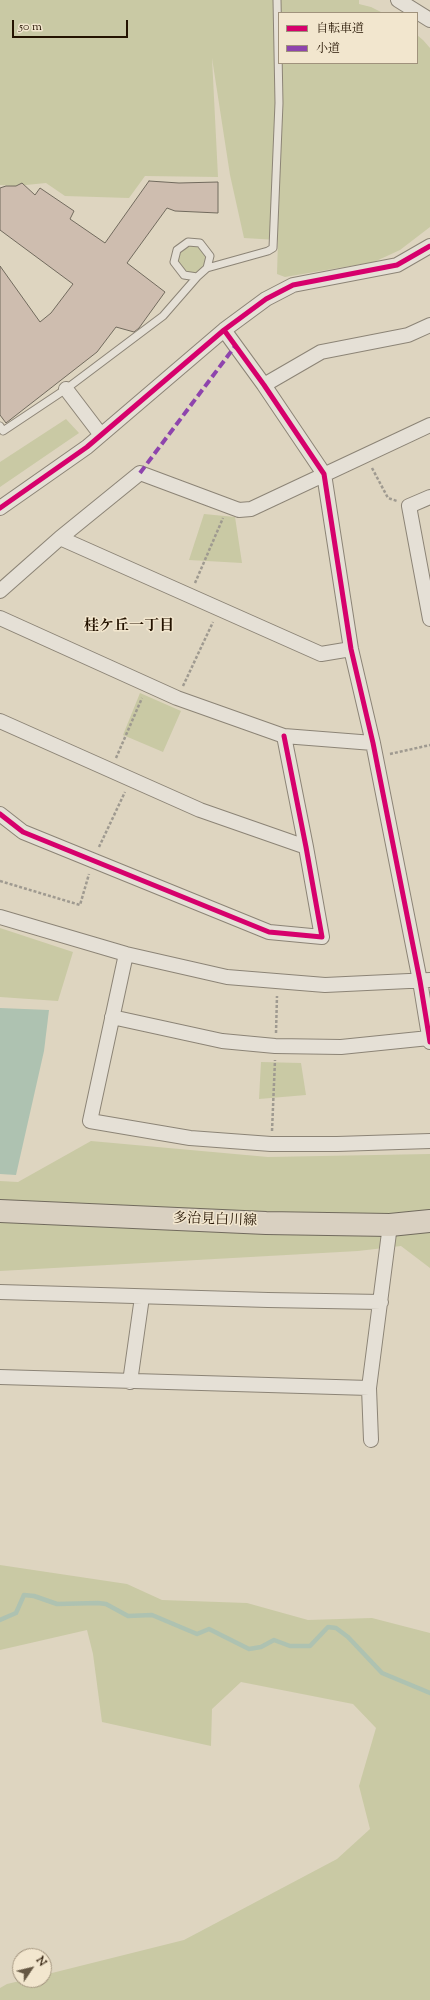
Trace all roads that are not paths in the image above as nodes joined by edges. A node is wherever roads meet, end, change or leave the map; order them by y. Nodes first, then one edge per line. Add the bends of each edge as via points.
1 (277, 0) edge
2 (398, 0) edge
3 (417, 12) edge
4 (418, 12) edge
5 (430, 20) edge
6 (278, 52) edge
7 (278, 64) edge
8 (430, 246) edge
9 (207, 268) junction
10 (197, 277) junction
11 (430, 325) edge
12 (224, 330) junction
13 (264, 385) junction
14 (66, 389) junction
15 (430, 425) edge
16 (0, 426) edge
17 (101, 435) junction
18 (324, 474) junction
19 (430, 497) edge
20 (0, 508) edge
21 (60, 538) junction
22 (0, 591) edge
23 (0, 618) edge
24 (430, 618) edge
25 (351, 649) junction
26 (0, 721) edge
27 (284, 736) junction
28 (373, 742) junction
29 (0, 814) edge
30 (306, 847) junction
31 (0, 917) edge
32 (126, 954) junction
33 (425, 980) edge
34 (112, 1017) junction
35 (430, 1040) edge
36 (430, 1141) edge
37 (0, 1211) edge
38 (430, 1221) edge
39 (390, 1225) junction
40 (0, 1292) edge
41 (142, 1296) junction
42 (381, 1302) junction
43 (0, 1377) edge
44 (130, 1382) junction
45 (369, 1388) junction
46 (371, 1440) dead end

1 - 6 lane
2 - 3 street
4 - 5 street
7 - 9 lane via 273,248
8 - 12 street via 397,265 293,285 266,299
9 - 10 lane
9 - 10 lane via 210,256 200,243 188,242 177,250 174,262 184,276
10 - 14 lane via 163,316
11 - 13 street via 408,335 321,352
12 - 13 street
12 - 17 street
13 - 18 street
14 - 16 lane via 4,431
14 - 17 street
15 - 18 street
17 - 20 street via 88,447
18 - 21 street via 251,509 239,510 140,473
18 - 25 street
19 - 24 street via 409,506
21 - 22 street
21 - 25 street via 320,654
23 - 27 street via 177,698
25 - 28 street
26 - 30 street via 200,810
27 - 28 street
27 - 30 street
28 - 33 street
29 - 30 street via 23,832 269,932 322,937
31 - 32 street
32 - 33 street via 227,977 325,985
32 - 34 street
33 - 35 street
34 - 35 street via 222,1041 275,1046 341,1047
34 - 36 street via 90,1121 190,1138 271,1144
37 - 39 main road, 多治見白川線 via 266,1223
38 - 39 main road, 多治見白川線
39 - 42 street
40 - 41 street
41 - 42 street
41 - 44 street
42 - 45 street
43 - 44 street
44 - 45 street
45 - 46 street

